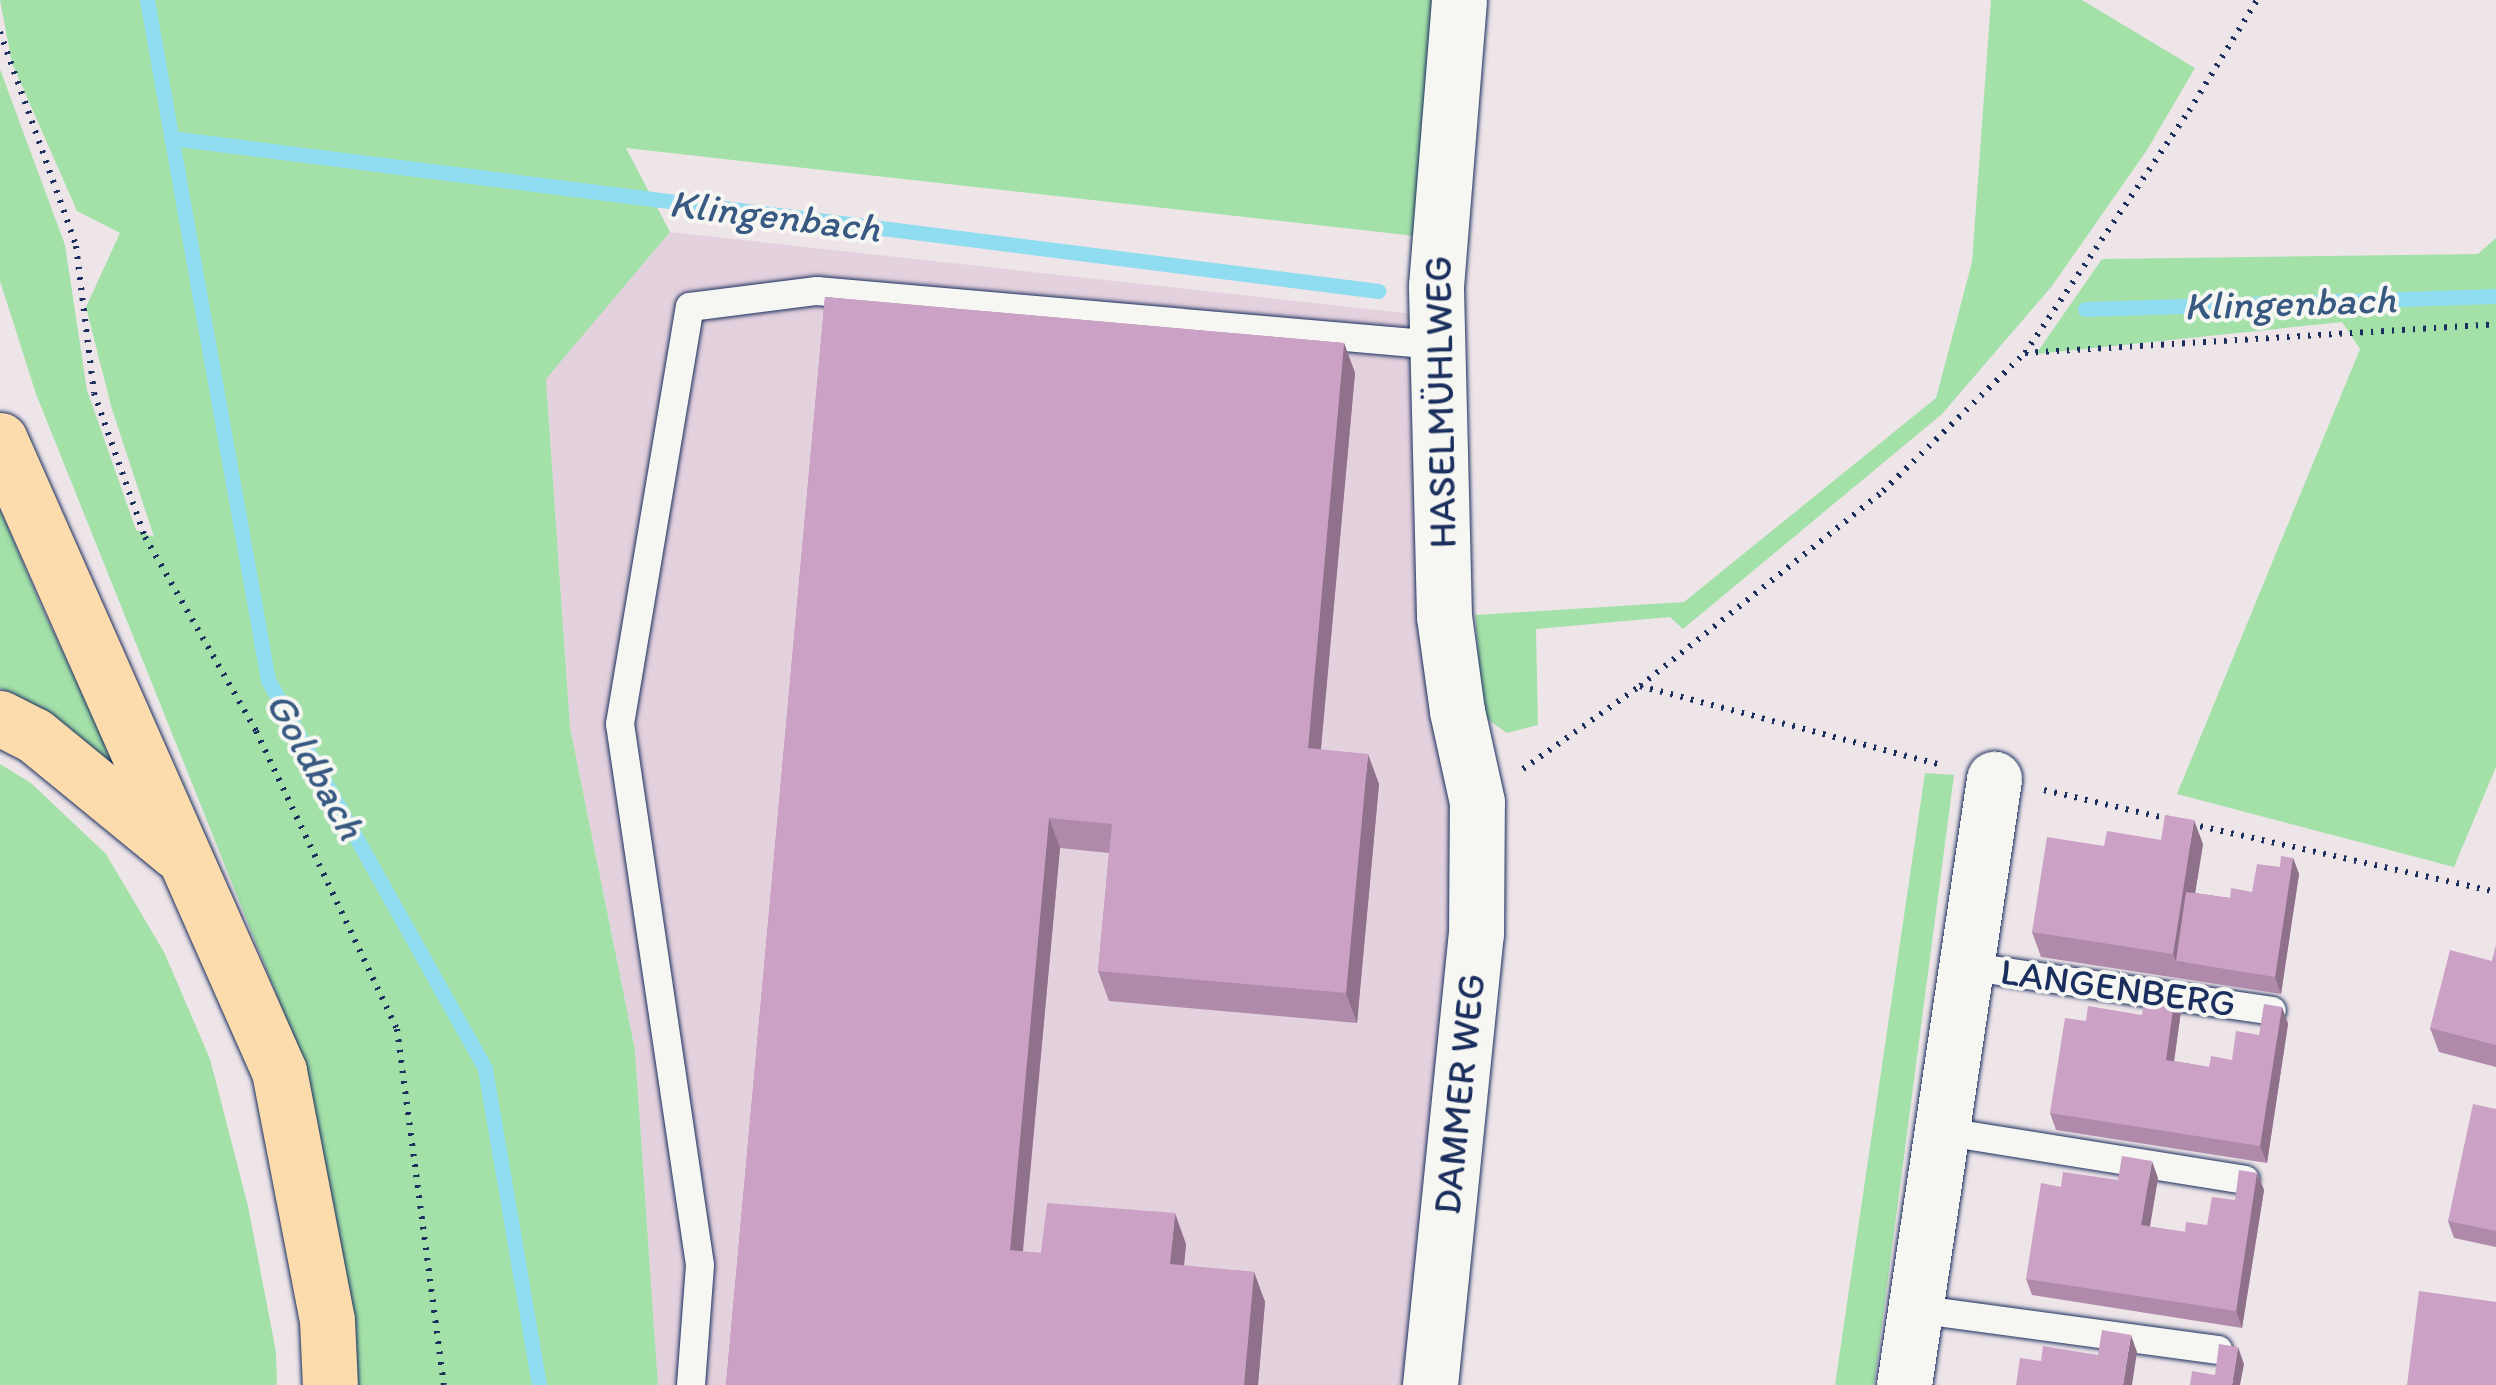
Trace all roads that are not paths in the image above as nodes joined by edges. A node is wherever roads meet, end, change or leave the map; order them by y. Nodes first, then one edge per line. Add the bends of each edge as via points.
1 (1459, 0) edge
2 (1437, 344) junction
3 (0, 440) edge
4 (0, 718) edge
5 (1994, 779) road end
6 (1477, 802) joint
7 (187, 860) junction
8 (1965, 966) junction
9 (2272, 1011) edge
10 (1940, 1132) junction
11 (2245, 1180) edge
12 (1915, 1309) junction
13 (2218, 1350) edge
14 (330, 1385) edge
15 (691, 1385) edge
16 (1430, 1385) edge
17 (1904, 1385) edge

1 - 2 street, HASELMÜHLWEG
2 - 6 street, HASELMÜHLWEG via 1444,616
2 - 15 lane via 816,291 690,308 620,724 700,1265
3 - 7 highway
4 - 7 highway via 34,734
5 - 8 street, LANGENBERG
6 - 16 street, DAMMER WEG via 1476,934
7 - 14 highway via 280,1071 326,1320
8 - 9 lane, LANGENBERG
8 - 10 street, LANGENBERG
10 - 11 lane
10 - 12 street, LANGENBERG
12 - 13 lane
12 - 17 street, LANGENBERG

